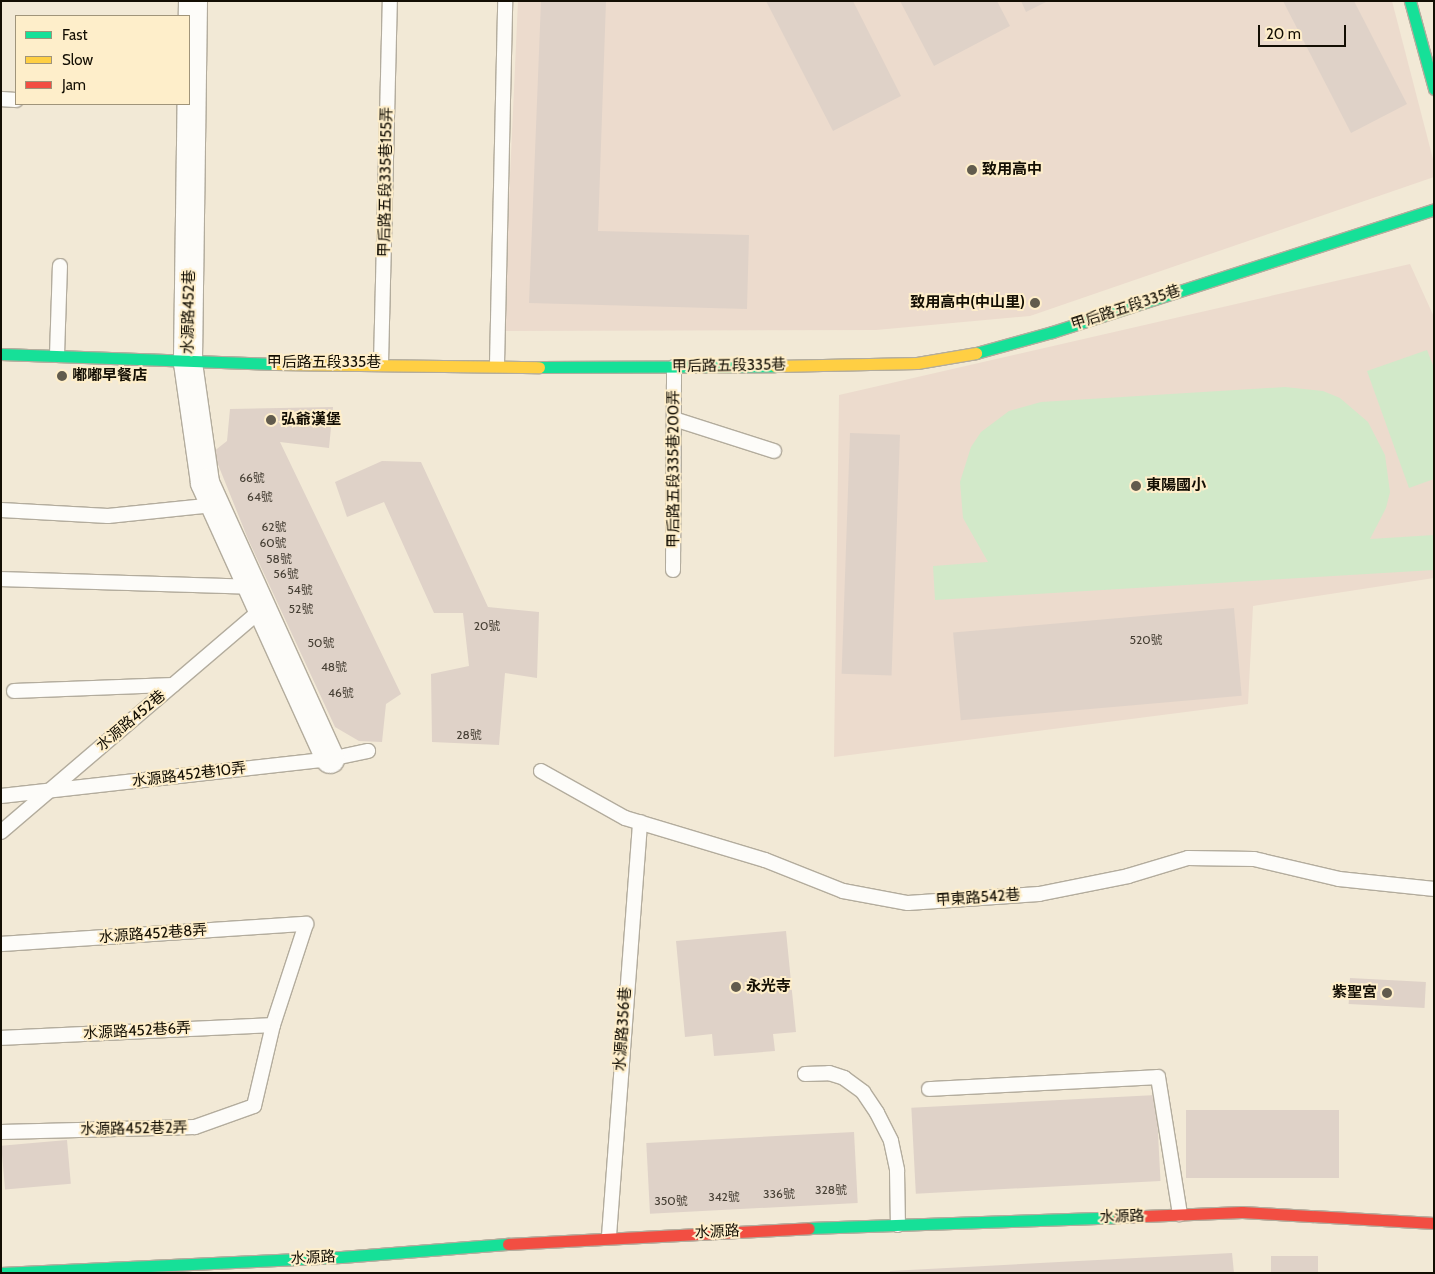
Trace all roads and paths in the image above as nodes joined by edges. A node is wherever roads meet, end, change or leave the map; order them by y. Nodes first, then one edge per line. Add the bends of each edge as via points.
1 (193, 1) edge
2 (390, 1) edge
3 (505, 1) edge
4 (1410, 1) edge
5 (1434, 89) edge
6 (1, 99) edge
7 (15, 100) edge
8 (190, 104) edge
9 (190, 105) edge
10 (1434, 209) edge
11 (60, 266) dead end
12 (1, 354) edge
13 (57, 355) junction
14 (382, 362) junction
15 (188, 363) junction
16 (497, 364) junction
17 (674, 367) junction
18 (674, 419) junction
19 (774, 451) dead end
20 (215, 505) junction
21 (1, 510) edge
22 (673, 570) dead end
23 (1, 579) edge
24 (256, 598) junction
25 (173, 685) junction
26 (14, 691) dead end
27 (368, 751) dead end
28 (330, 759) junction
29 (541, 771) dead end
30 (48, 791) junction
31 (1, 796) edge
32 (640, 822) junction
33 (1, 832) edge
34 (1434, 889) edge
35 (306, 924) joint
36 (1, 944) edge
37 (273, 1025) junction
38 (1, 1038) edge
39 (805, 1074) dead end
40 (929, 1089) dead end
41 (1, 1132) edge
42 (1180, 1214) junction
43 (1434, 1223) edge
44 (898, 1225) junction
45 (609, 1236) junction
46 (341, 1257) junction
47 (1, 1273) edge
48 (344, 1273) edge

1 - 8 street, 水源路452巷
2 - 14 lane, 甲后路五段335巷155弄
3 - 16 lane
4 - 5 street
6 - 7 lane
9 - 15 street, 水源路452巷
10 - 17 street, 甲后路五段335巷 via 985,350 917,363
11 - 13 lane
12 - 13 street, 甲后路五段335巷
13 - 15 street, 甲后路五段335巷
14 - 15 street, 甲后路五段335巷
14 - 16 street, 甲后路五段335巷
15 - 20 street, 水源路452巷 via 205,483
16 - 17 street, 甲后路五段335巷
17 - 18 lane, 甲后路五段335巷200弄
18 - 19 lane
18 - 22 lane, 甲后路五段335巷200弄
20 - 21 lane via 108,516
20 - 24 street, 水源路452巷
23 - 24 lane
24 - 25 lane, 水源路452巷
24 - 28 street, 水源路452巷
25 - 26 lane
25 - 30 lane, 水源路452巷
27 - 28 lane, 水源路452巷10弄
28 - 30 lane, 水源路452巷10弄
29 - 32 lane, 甲東路542巷 via 625,818
30 - 31 lane, 水源路452巷10弄
30 - 33 lane, 水源路452巷
32 - 34 lane, 甲東路542巷 via 765,860 843,891 908,903 1039,894 1128,876 1188,858 1254,859 1339,879
32 - 45 lane, 水源路356巷
35 - 36 lane, 水源路452巷8弄
35 - 37 lane, 水源路452巷2弄
37 - 38 lane, 水源路452巷6弄
37 - 41 lane, 水源路452巷2弄 via 254,1106 195,1127
39 - 44 lane via 829,1073 844,1078 863,1092 877,1113 891,1141 897,1170
40 - 42 lane via 1158,1077
42 - 43 street, 水源路 via 1242,1212
42 - 44 street, 水源路
44 - 45 street, 水源路
45 - 46 street, 水源路
46 - 47 street, 水源路
46 - 48 lane

